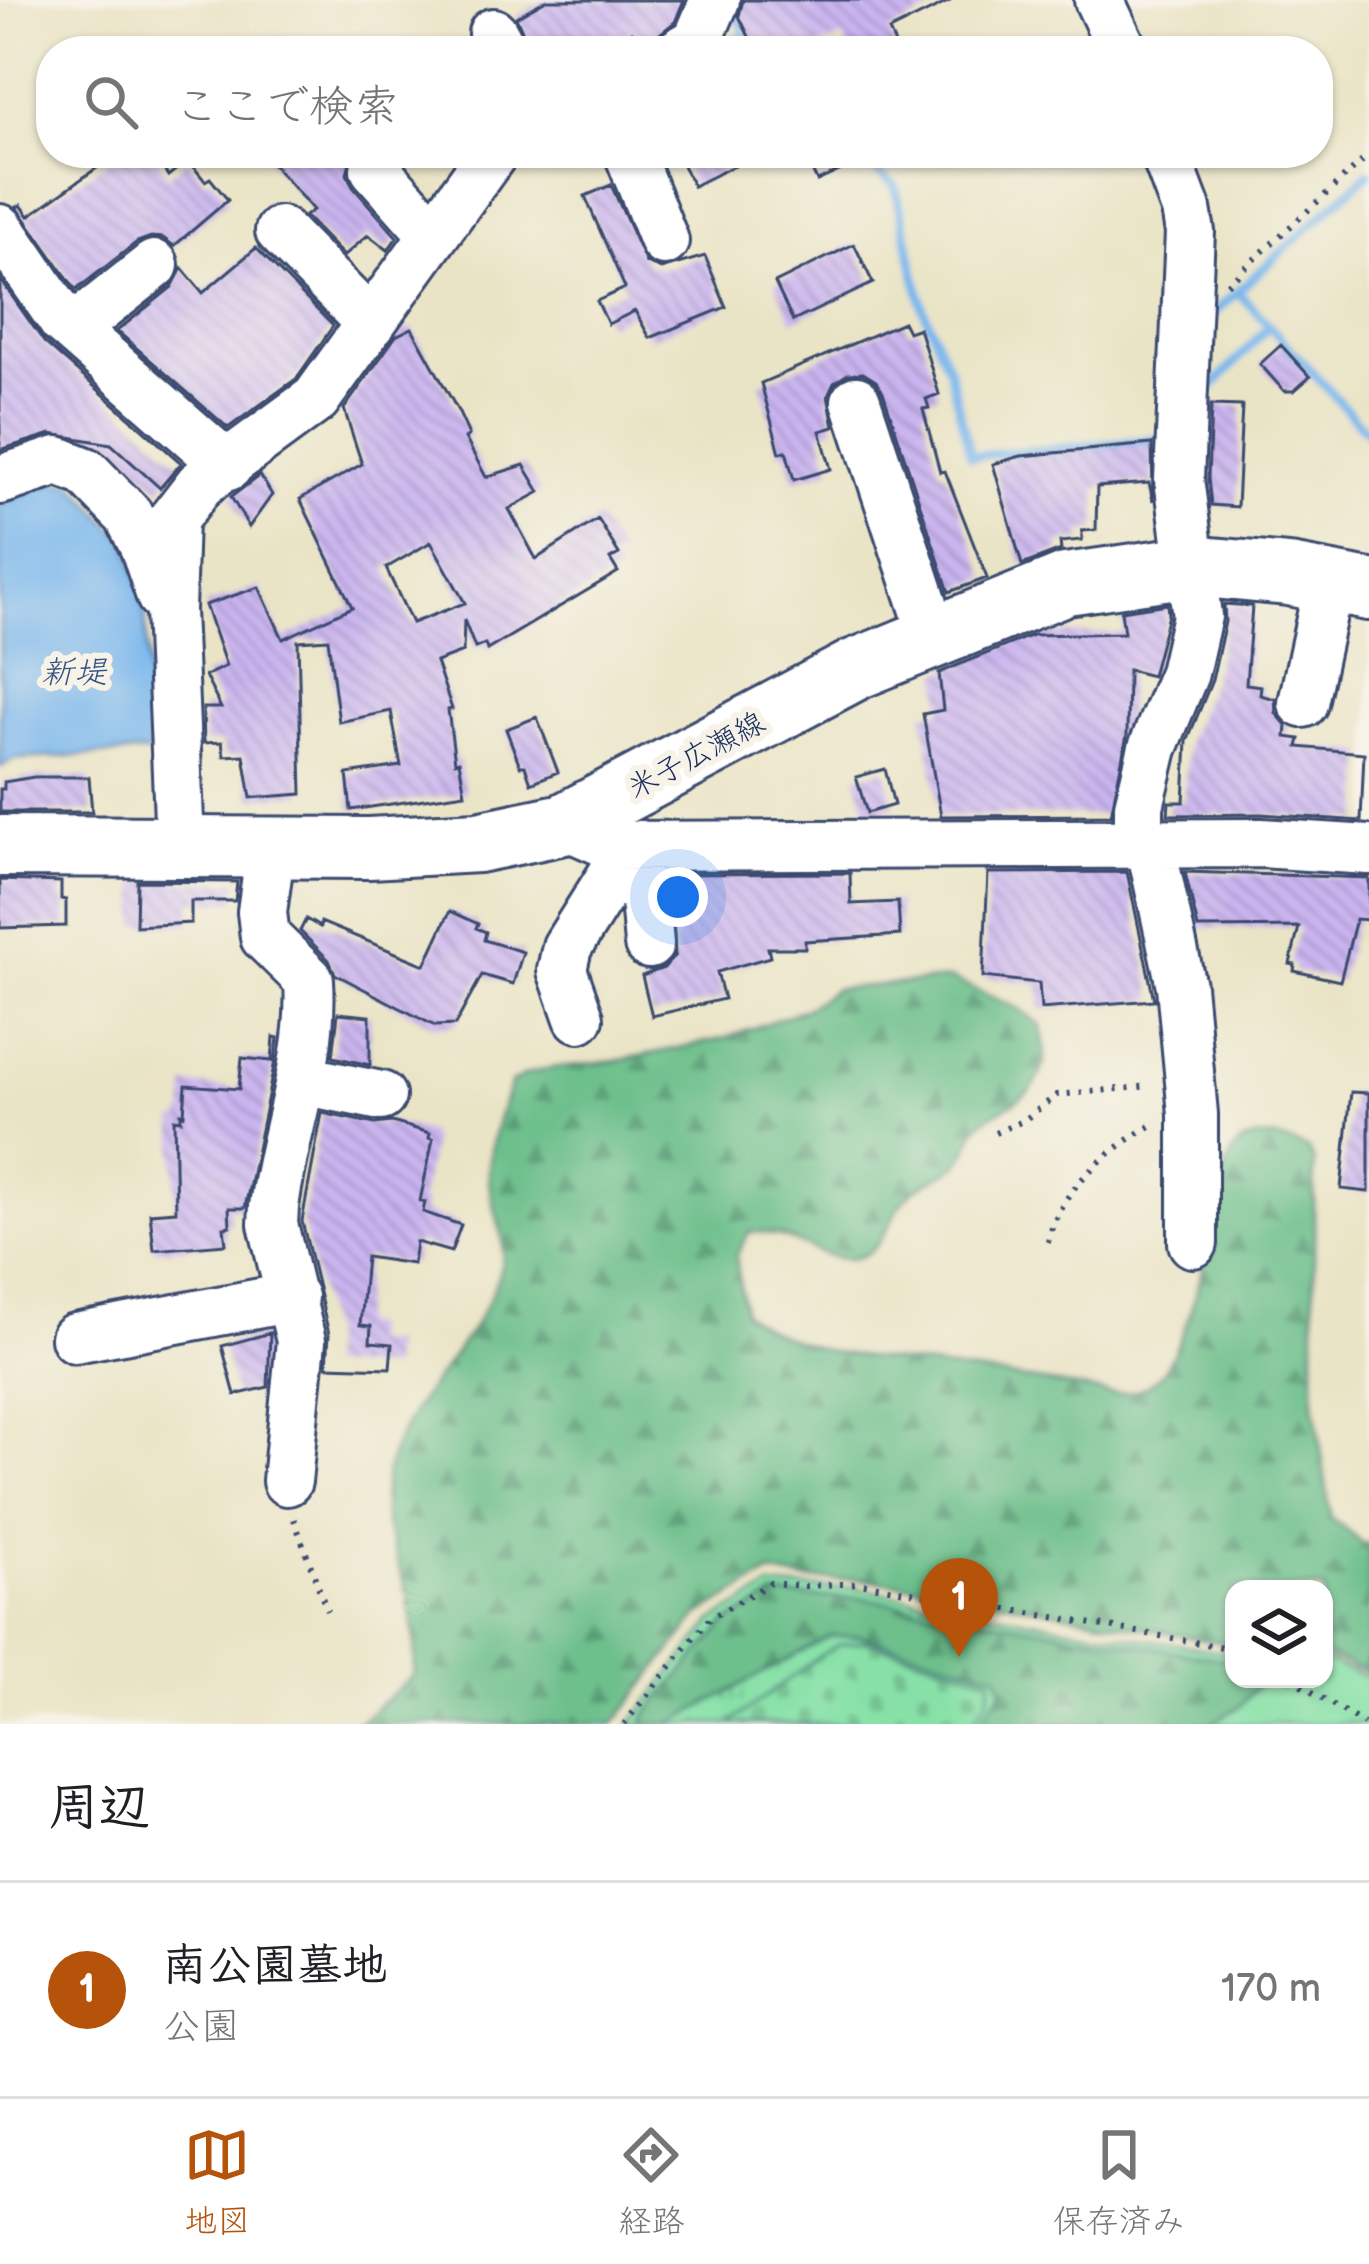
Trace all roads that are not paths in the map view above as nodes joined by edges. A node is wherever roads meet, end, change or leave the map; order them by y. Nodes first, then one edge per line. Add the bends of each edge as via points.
1 (1099, 0) edge
2 (709, 4) edge
3 (699, 36) edge
4 (1116, 36) edge
5 (482, 168) edge
6 (635, 168) edge
7 (1171, 168) edge
8 (375, 170) dead end
9 (0, 229) edge
10 (280, 230) dead end
11 (433, 234) junction
12 (664, 241) dead end
13 (154, 266) dead end
14 (371, 324) junction
15 (73, 329) junction
16 (856, 401) dead end
17 (62, 463) junction
18 (228, 466) junction
19 (0, 480) edge
20 (172, 519) junction
21 (1191, 566) junction
22 (1349, 586) edge
23 (170, 610) junction
24 (934, 637) junction
25 (1303, 703) dead end
26 (564, 824) junction
27 (1144, 843) junction
28 (181, 844) junction
29 (632, 845) junction
30 (0, 846) edge
31 (271, 846) junction
32 (1369, 850) edge
33 (649, 944) dead end
34 (579, 1018) dead end
35 (302, 1080) junction
36 (381, 1096) dead end
37 (1192, 1243) dead end
38 (293, 1298) junction
39 (76, 1338) dead end
40 (286, 1480) road end

1 - 4 street
2 - 3 street
5 - 11 street
6 - 12 street
7 - 21 street via 1190,232 1179,479
8 - 11 street
9 - 15 street
10 - 14 street
11 - 14 street
13 - 15 street
14 - 18 street via 316,399
15 - 18 street
16 - 24 street
17 - 19 street
17 - 20 street via 81,450 125,468
17 - 23 street via 86,472 129,516
18 - 20 street via 200,484
20 - 23 street
21 - 22 main road, 米子広瀬線
21 - 24 main road, 米子広瀬線 via 1066,584
21 - 27 street via 1197,616 1139,806
22 - 25 street
23 - 28 street
24 - 26 main road, 米子広瀬線 via 856,669
26 - 29 street via 614,846
26 - 31 main road, 米子広瀬線 via 478,842
27 - 29 street
27 - 32 street
27 - 37 street via 1180,986
28 - 30 main road, 米子広瀬線
28 - 31 main road, 米子広瀬線
29 - 33 street
29 - 34 street via 567,946 562,970
31 - 35 street via 265,937 309,980
35 - 36 street
35 - 38 street via 274,1208
38 - 39 street
38 - 40 street via 302,1341

